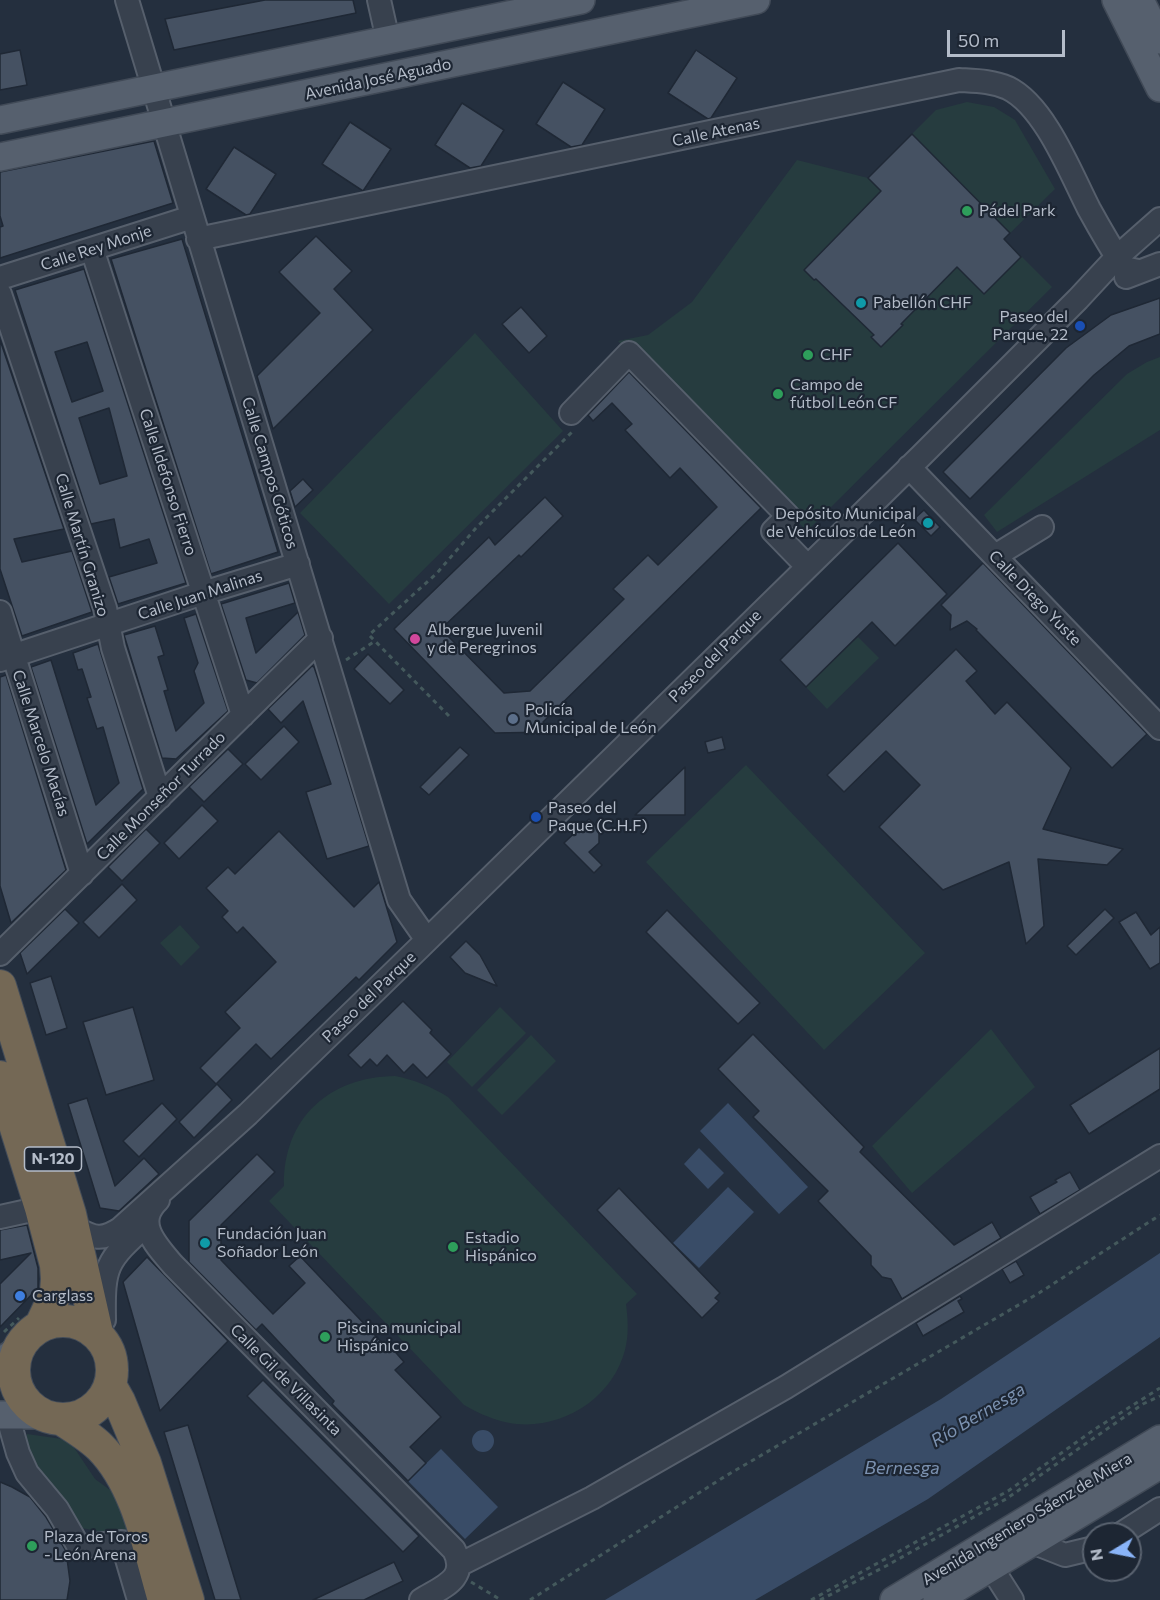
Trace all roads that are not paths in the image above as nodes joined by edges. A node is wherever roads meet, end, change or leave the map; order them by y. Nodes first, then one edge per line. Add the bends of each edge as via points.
1 (127, 0) edge
2 (379, 0) edge
3 (581, 0) edge
4 (756, 0) edge
5 (1116, 0) edge
6 (1140, 0) edge
7 (388, 40) junction
8 (1160, 40) edge
9 (1160, 88) edge
10 (153, 89) junction
11 (0, 120) edge
12 (163, 123) junction
13 (0, 157) edge
14 (1156, 222) edge
15 (195, 228) junction
16 (92, 249) junction
17 (1117, 257) junction
18 (1152, 267) edge
19 (0, 278) edge
20 (0, 294) edge
21 (1078, 299) junction
22 (571, 413) road end
23 (909, 467) junction
24 (1042, 527) dead end
25 (995, 556) junction
26 (298, 564) junction
27 (807, 566) junction
28 (203, 593) junction
29 (0, 612) edge
30 (107, 626) junction
31 (321, 638) junction
32 (7, 658) edge
33 (243, 715) junction
34 (1160, 728) edge
35 (160, 796) junction
36 (82, 874) junction
37 (427, 940) junction
38 (0, 954) edge
39 (0, 986) edge
40 (0, 1077) edge
41 (248, 1114) junction
42 (207, 1150) junction
43 (1160, 1155) edge
44 (41, 1208) junction
45 (0, 1216) edge
46 (147, 1224) junction
47 (73, 1227) junction
48 (41, 1325) junction
49 (100, 1338) junction
50 (10, 1356) edge
51 (110, 1385) junction
52 (3, 1415) edge
53 (54, 1418) junction
54 (1160, 1438) edge
55 (1160, 1465) edge
56 (1160, 1509) edge
57 (1140, 1522) edge
58 (1032, 1542) junction
59 (1082, 1551) edge
60 (991, 1567) junction
61 (463, 1572) junction
62 (139, 1600) edge
63 (164, 1600) edge
64 (188, 1600) edge
65 (421, 1600) edge
66 (894, 1600) edge
67 (937, 1600) edge
68 (954, 1600) edge
69 (962, 1600) edge
70 (1012, 1600) edge

1 - 10 street, Calle Campos Góticos
2 - 7 street
3 - 7 main road
4 - 12 main road, Avenida José Aguado
5 - 9 main road
6 - 8 main road
7 - 10 main road
10 - 11 main road
10 - 12 street, Calle Campos Góticos
12 - 13 main road, Avenida José Aguado
12 - 15 street, Calle Campos Góticos
14 - 17 street, Paseo del Parque
14 - 18 street via 1146,237 1145,248
15 - 16 street, Calle Rey Monje
15 - 17 street, Calle Atenas via 958,80 986,81 1010,89 1029,105 1047,128
15 - 26 street, Calle Campos Góticos
16 - 19 street, Calle Rey Monje
16 - 28 street, Calle Ildefonso Fierro
17 - 18 street, Calle Atenas via 1124,268
17 - 21 street, Paseo del Parque
18 - 21 street, Paseo del Parque
20 - 30 street, Calle Martín Granizo via 105,608
21 - 23 street, Paseo del Parque
22 - 27 street via 629,353 788,516 773,531
23 - 25 street, Calle Diego Yuste
23 - 27 street, Paseo del Parque
24 - 25 street
25 - 34 street, Calle Diego Yuste
26 - 28 street, Calle Juan Malinas
26 - 31 street, Calle Campos Góticos
27 - 37 street, Paseo del Parque
28 - 30 street, Calle Juan Malinas
28 - 33 street, Calle Ildefonso Fierro
29 - 32 street, Calle Marcelo Macías
30 - 32 street, Calle Juan Malinas
30 - 35 street, Calle Martín Granizo
31 - 33 street, Calle Monseñor Turrado
31 - 37 street, Calle Campos Góticos via 399,900
32 - 36 street, Calle Marcelo Macías
33 - 35 street, Calle Monseñor Turrado
35 - 36 street, Calle Monseñor Turrado
36 - 38 street, Calle Monseñor Turrado
37 - 41 street, Paseo del Parque
39 - 47 highway, N-120
40 - 44 highway, N-120
41 - 42 street, Paseo del Parque
41 - 46 street, Paseo del Parque
42 - 46 street via 153,1205
42 - 47 street, Paseo del Parque via 111,1235 90,1236
43 - 61 street via 786,1388
44 - 45 street
44 - 48 highway, N-120 via 57,1279 56,1293
46 - 49 street, Paseo del Parque via 126,1243 105,1273
46 - 61 street, Calle Gil de Villasinta via 172,1265 454,1550
47 - 49 highway, N-120
48 - 49 highway via 71,1321 84,1325
48 - 50 highway, N-120
49 - 51 highway, N-120 via 110,1355
50 - 53 highway, N-120 via 25,1402
51 - 53 highway via 93,1408 79,1416
51 - 64 highway, N-120 via 145,1463
52 - 53 main road
52 - 62 street via 27,1473 57,1509 79,1547 122,1542
53 - 63 highway, N-120 via 99,1446 121,1473
54 - 66 main road, Avenida Ingeniero Sáenz de Miera
55 - 58 main road, Avenida Ingeniero Sáenz de Miera
56 - 57 street
58 - 59 street via 1065,1556
58 - 60 main road, Avenida Ingeniero Sáenz de Miera
60 - 67 main road, Avenida Ingeniero Sáenz de Miera
60 - 70 street
61 - 65 street
68 - 69 street

